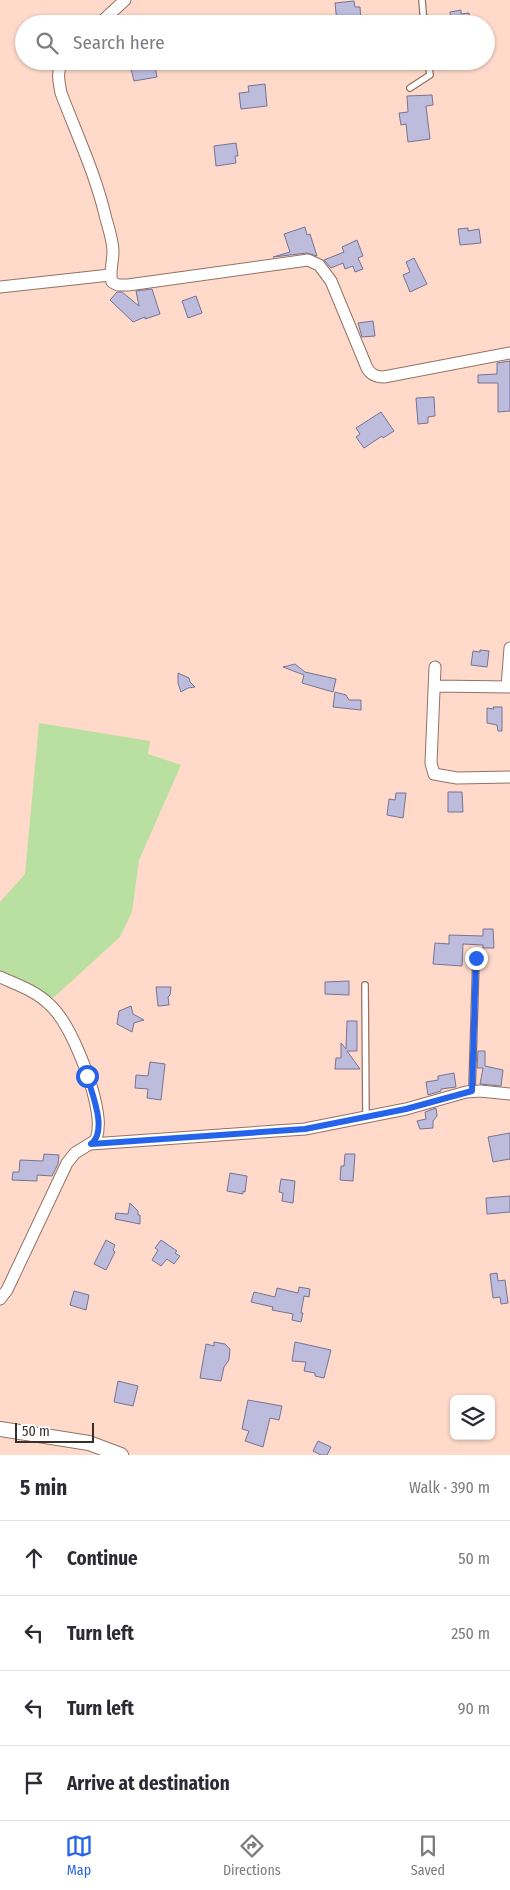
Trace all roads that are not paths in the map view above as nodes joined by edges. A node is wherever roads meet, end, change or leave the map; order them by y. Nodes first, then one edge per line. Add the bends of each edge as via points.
1 (125, 0) edge
2 (422, 0) edge
3 (108, 15) edge
4 (423, 15) edge
5 (59, 70) edge
6 (429, 70) edge
7 (410, 88) dead end
8 (110, 275) junction
9 (0, 288) edge
10 (510, 353) edge
11 (510, 648) edge
12 (435, 667) dead end
13 (435, 686) junction
14 (508, 687) edge
15 (510, 777) edge
16 (476, 958) dead end
17 (0, 977) edge
18 (366, 985) dead end
19 (472, 1091) junction
20 (510, 1094) edge
21 (366, 1117) junction
22 (91, 1144) junction
23 (0, 1299) edge
24 (0, 1430) edge
25 (121, 1455) edge

1 - 3 street
2 - 4 lane
5 - 8 street via 58,80 95,177 106,218 113,250
6 - 7 lane via 430,75
8 - 9 street
8 - 10 street via 112,282 128,285 308,260 319,266 331,281 370,374 384,377
11 - 14 street
12 - 13 street
13 - 14 street
13 - 15 street via 430,763 434,774 457,778
16 - 19 lane
17 - 22 street via 41,997 56,1011 72,1037 95,1101 98,1131 96,1140
18 - 21 lane
19 - 20 street
19 - 21 street
21 - 22 street via 305,1129
22 - 23 street via 75,1153 67,1164
24 - 25 street via 89,1443

